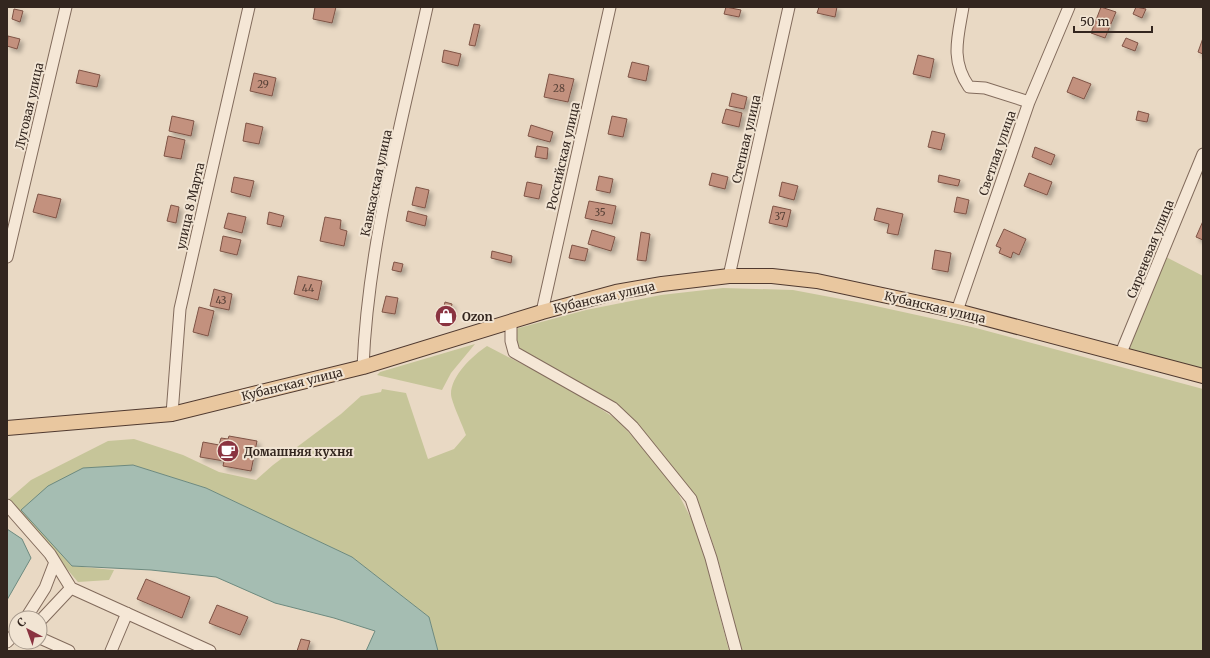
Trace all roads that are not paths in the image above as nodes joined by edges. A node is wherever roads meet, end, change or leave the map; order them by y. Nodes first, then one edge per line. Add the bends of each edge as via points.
1 (66, 7) edge
2 (249, 7) edge
3 (427, 7) edge
4 (610, 7) edge
5 (789, 7) edge
6 (963, 7) edge
7 (1069, 7) edge
8 (1028, 102) junction
9 (1203, 154) edge
10 (7, 258) edge
11 (729, 276) junction
12 (957, 311) junction
13 (542, 312) junction
14 (511, 321) junction
15 (1121, 354) junction
16 (363, 367) junction
17 (1203, 376) edge
18 (172, 414) junction
19 (7, 428) edge
20 (7, 505) edge
21 (55, 562) junction
22 (71, 588) junction
23 (31, 610) edge
24 (48, 612) edge
25 (126, 613) junction
26 (48, 642) edge
27 (69, 651) edge
28 (111, 651) edge
29 (210, 651) edge
30 (736, 651) edge

1 - 10 street, Луговая улица
2 - 18 street, улица 8 Марта via 180,309
3 - 16 street, Кавказская улица via 375,249
4 - 13 street, Российская улица
5 - 11 street, Степная улица
6 - 8 street via 956,50 961,77 969,87 985,88
7 - 8 street, Светлая улица
8 - 12 street, Светлая улица
9 - 15 street, Сиреневая улица
11 - 12 main road, Кубанская улица via 772,276 817,281
11 - 13 main road, Кубанская улица via 616,292
12 - 15 main road, Кубанская улица
13 - 14 main road, Кубанская улица
14 - 16 main road, Кубанская улица
14 - 30 street via 514,352 613,408 633,427 691,499 712,558
15 - 17 main road, Кубанская улица
16 - 18 main road, Кубанская улица
18 - 19 main road, Кубанская улица
20 - 21 street
21 - 22 street
21 - 23 street via 45,588
22 - 24 street
22 - 25 street
25 - 28 street
25 - 29 street
26 - 27 street

